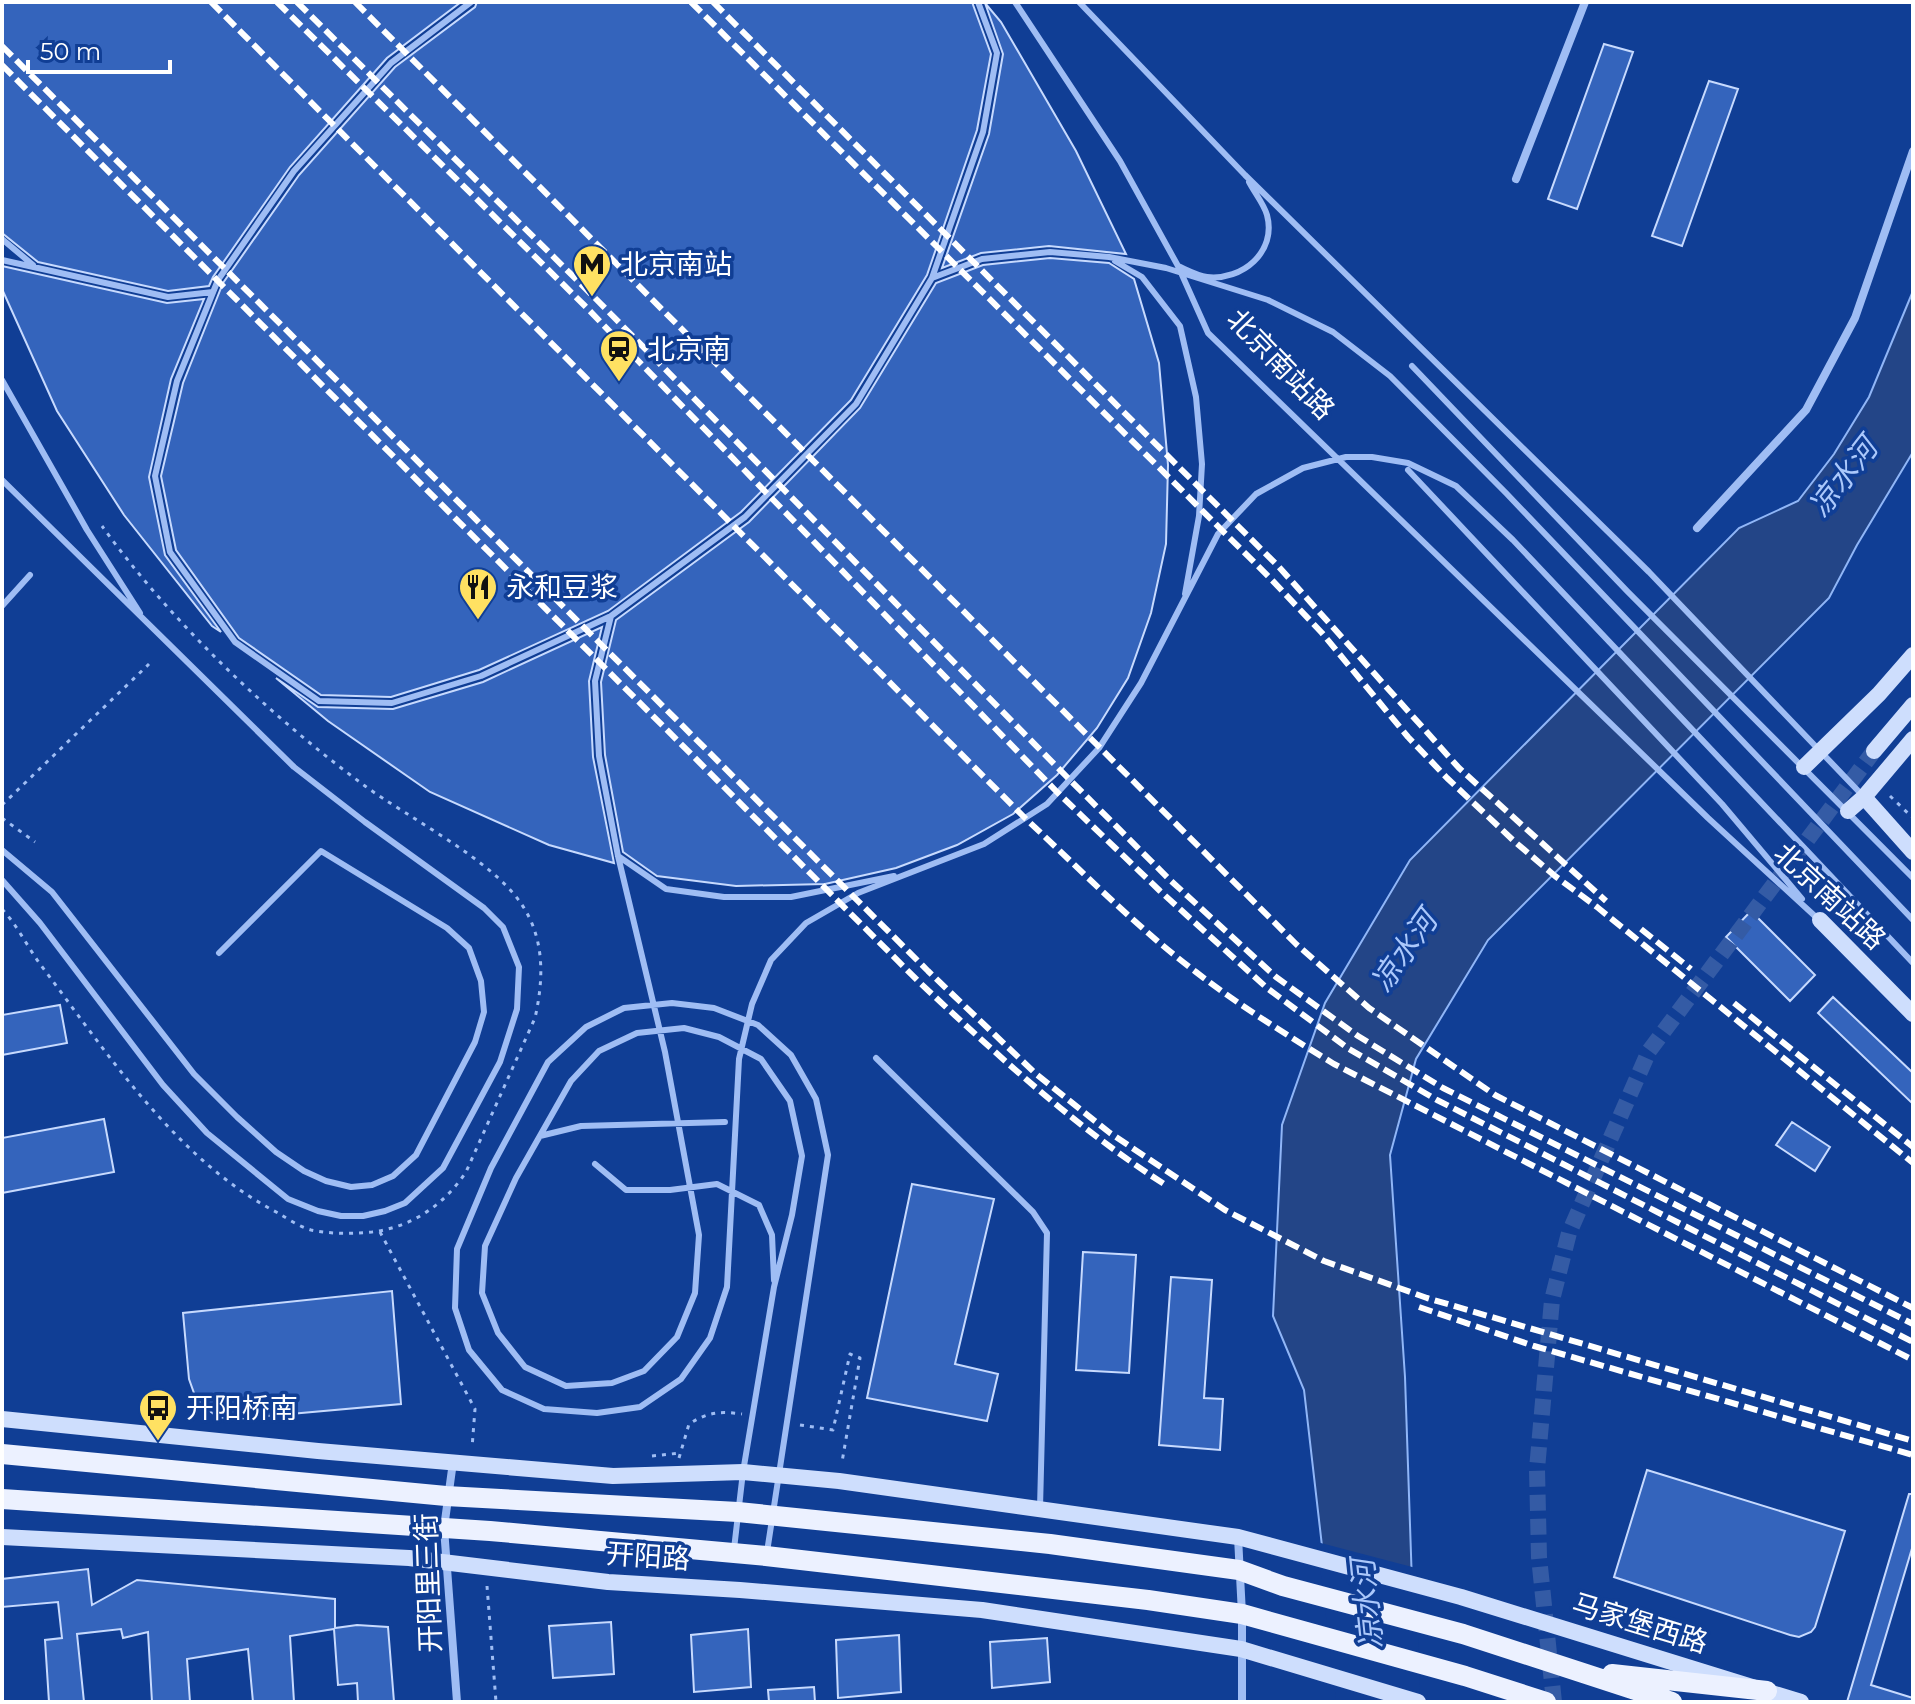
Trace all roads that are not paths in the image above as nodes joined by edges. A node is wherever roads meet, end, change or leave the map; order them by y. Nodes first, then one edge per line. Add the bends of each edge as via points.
1 (471, 2) edge
2 (978, 2) edge
3 (1015, 2) edge
4 (1079, 2) edge
5 (1585, 2) edge
6 (1913, 151) edge
7 (1245, 175) junction
8 (1516, 179) dead end
9 (2, 239) edge
10 (1109, 257) junction
11 (2, 260) edge
12 (1178, 266) junction
13 (35, 267) junction
14 (932, 278) junction
15 (213, 292) junction
16 (1412, 366) dead end
17 (2, 380) edge
18 (1408, 470) dead end
19 (2, 480) edge
20 (1697, 528) dead end
21 (30, 575) dead end
22 (1184, 601) junction
23 (2, 606) edge
24 (611, 616) junction
25 (146, 623) junction
26 (1913, 655) edge
27 (1913, 705) edge
28 (1913, 739) edge
29 (1821, 751) junction
30 (1874, 751) tunnel mouth
31 (1804, 767) junction
32 (1864, 797) junction
33 (1848, 811) junction
34 (2, 850) edge
35 (1913, 852) edge
36 (618, 856) junction
37 (912, 873) junction
38 (1913, 878) edge
39 (2, 880) edge
40 (1820, 920) junction
41 (1913, 920) edge
42 (219, 953) dead end
43 (1913, 963) edge
44 (1913, 1014) edge
45 (876, 1058) dead end
46 (725, 1122) dead end
47 (540, 1136) junction
48 (595, 1164) dead end
49 (774, 1287) junction
50 (2, 1419) edge
51 (2, 1454) edge
52 (453, 1462) junction
53 (743, 1472) junction
54 (779, 1476) junction
55 (446, 1496) junction
56 (2, 1499) edge
57 (1040, 1510) junction
58 (738, 1512) junction
59 (772, 1517) junction
60 (444, 1528) junction
61 (2, 1537) edge
62 (1238, 1537) junction
63 (734, 1553) junction
64 (766, 1556) junction
65 (445, 1561) junction
66 (1239, 1570) junction
67 (1242, 1614) junction
68 (1241, 1649) junction
69 (1561, 1668) junction
70 (1767, 1691) junction
71 (1530, 1699) edge
72 (457, 1702) edge
73 (1242, 1702) edge
74 (1418, 1702) edge
75 (1546, 1702) edge
76 (1672, 1702) edge
77 (1801, 1702) edge

1 - 15 lane via 391,63 294,171
2 - 14 lane via 997,53 983,132
3 - 12 lane, 北京南站路 via 1120,161
4 - 7 lane
5 - 8 street
6 - 20 street via 1855,318 1806,410
7 - 12 lane via 1267,216 1261,255 1244,270 1226,276 1206,277
7 - 29 lane via 1649,572
9 - 13 lane
10 - 14 lane via 1050,252 982,259
10 - 22 lane via 1142,277 1180,326 1196,397 1202,464 1199,516
10 - 41 lane via 1166,268 1268,300 1333,332 1390,376
11 - 13 lane
12 - 40 lane, 北京南站路 via 1208,333
13 - 15 lane via 168,297
14 - 24 lane via 856,404 745,517
15 - 24 lane via 177,381 155,476 170,552 235,642 319,701 392,703 481,676
16 - 31 lane
17 - 25 lane
18 - 40 lane via 1722,804
19 - 25 lane
21 - 23 lane
22 - 37 lane via 1099,748 1047,804 984,844
22 - 43 lane via 1218,534 1256,494 1303,468 1346,457 1372,457 1408,463 1456,486
24 - 36 lane via 595,681 599,756
25 - 39 lane via 294,767 503,927 519,967 517,1009 500,1062 443,1168 405,1203 363,1216 329,1214 288,1199 207,1133 163,1085
26 - 29 street
27 - 30 street
28 - 32 street
29 - 31 street
29 - 32 lane
31 - 33 lane
32 - 33 street
32 - 35 street
33 - 38 lane
34 - 42 lane via 52,892 194,1074 276,1152 304,1171 351,1187 393,1176 416,1155 475,1042 484,1012 481,981 469,948 447,928 321,851
36 - 37 lane via 666,889 724,897 791,897
36 - 47 lane via 665,1052 699,1235 695,1293 677,1337 644,1371 612,1383 566,1386 525,1367 498,1333 482,1293 485,1246
37 - 54 lane via 858,893 806,923 771,960 752,1004 739,1059 727,1287 710,1338 681,1379 640,1407 597,1413 544,1409 502,1390 469,1350 455,1308 457,1249 491,1168 548,1062 586,1027 624,1008 672,1003 714,1008 758,1025 791,1055 816,1099 828,1155
40 - 44 street, 北京南站路
45 - 57 lane via 1033,1212 1047,1233
46 - 47 lane via 581,1126
47 - 49 lane via 571,1081 599,1051 637,1033 684,1028 719,1037 761,1059 790,1101 802,1156
48 - 49 lane via 626,1190 717,1184 759,1205 772,1235
49 - 53 lane
50 - 52 street
51 - 55 main road, 开阳路
52 - 53 street via 613,1476
52 - 55 street, 开阳里三街
53 - 54 street
53 - 58 lane
54 - 57 street
54 - 59 lane
55 - 58 main road, 开阳路
55 - 60 street, 开阳里三街
56 - 60 main road, 开阳路
57 - 62 street
58 - 59 main road, 开阳路
58 - 63 lane
59 - 64 lane
59 - 66 main road, 开阳路 via 1050,1544
60 - 63 main road, 开阳路
60 - 65 street, 开阳里三街
61 - 65 street, 开阳路
62 - 66 street
62 - 70 street, 马家堡西路 via 1461,1597
63 - 64 main road, 开阳路
64 - 67 main road, 开阳路
65 - 68 street, 开阳路 via 608,1582 982,1610
65 - 72 street, 开阳里三街
66 - 67 street
66 - 69 main road, 开阳路
67 - 68 street
67 - 71 main road, 开阳路
68 - 73 street
68 - 74 street, 开阳路
69 - 70 main road
69 - 76 main road
70 - 77 street, 马家堡西路
71 - 75 main road

